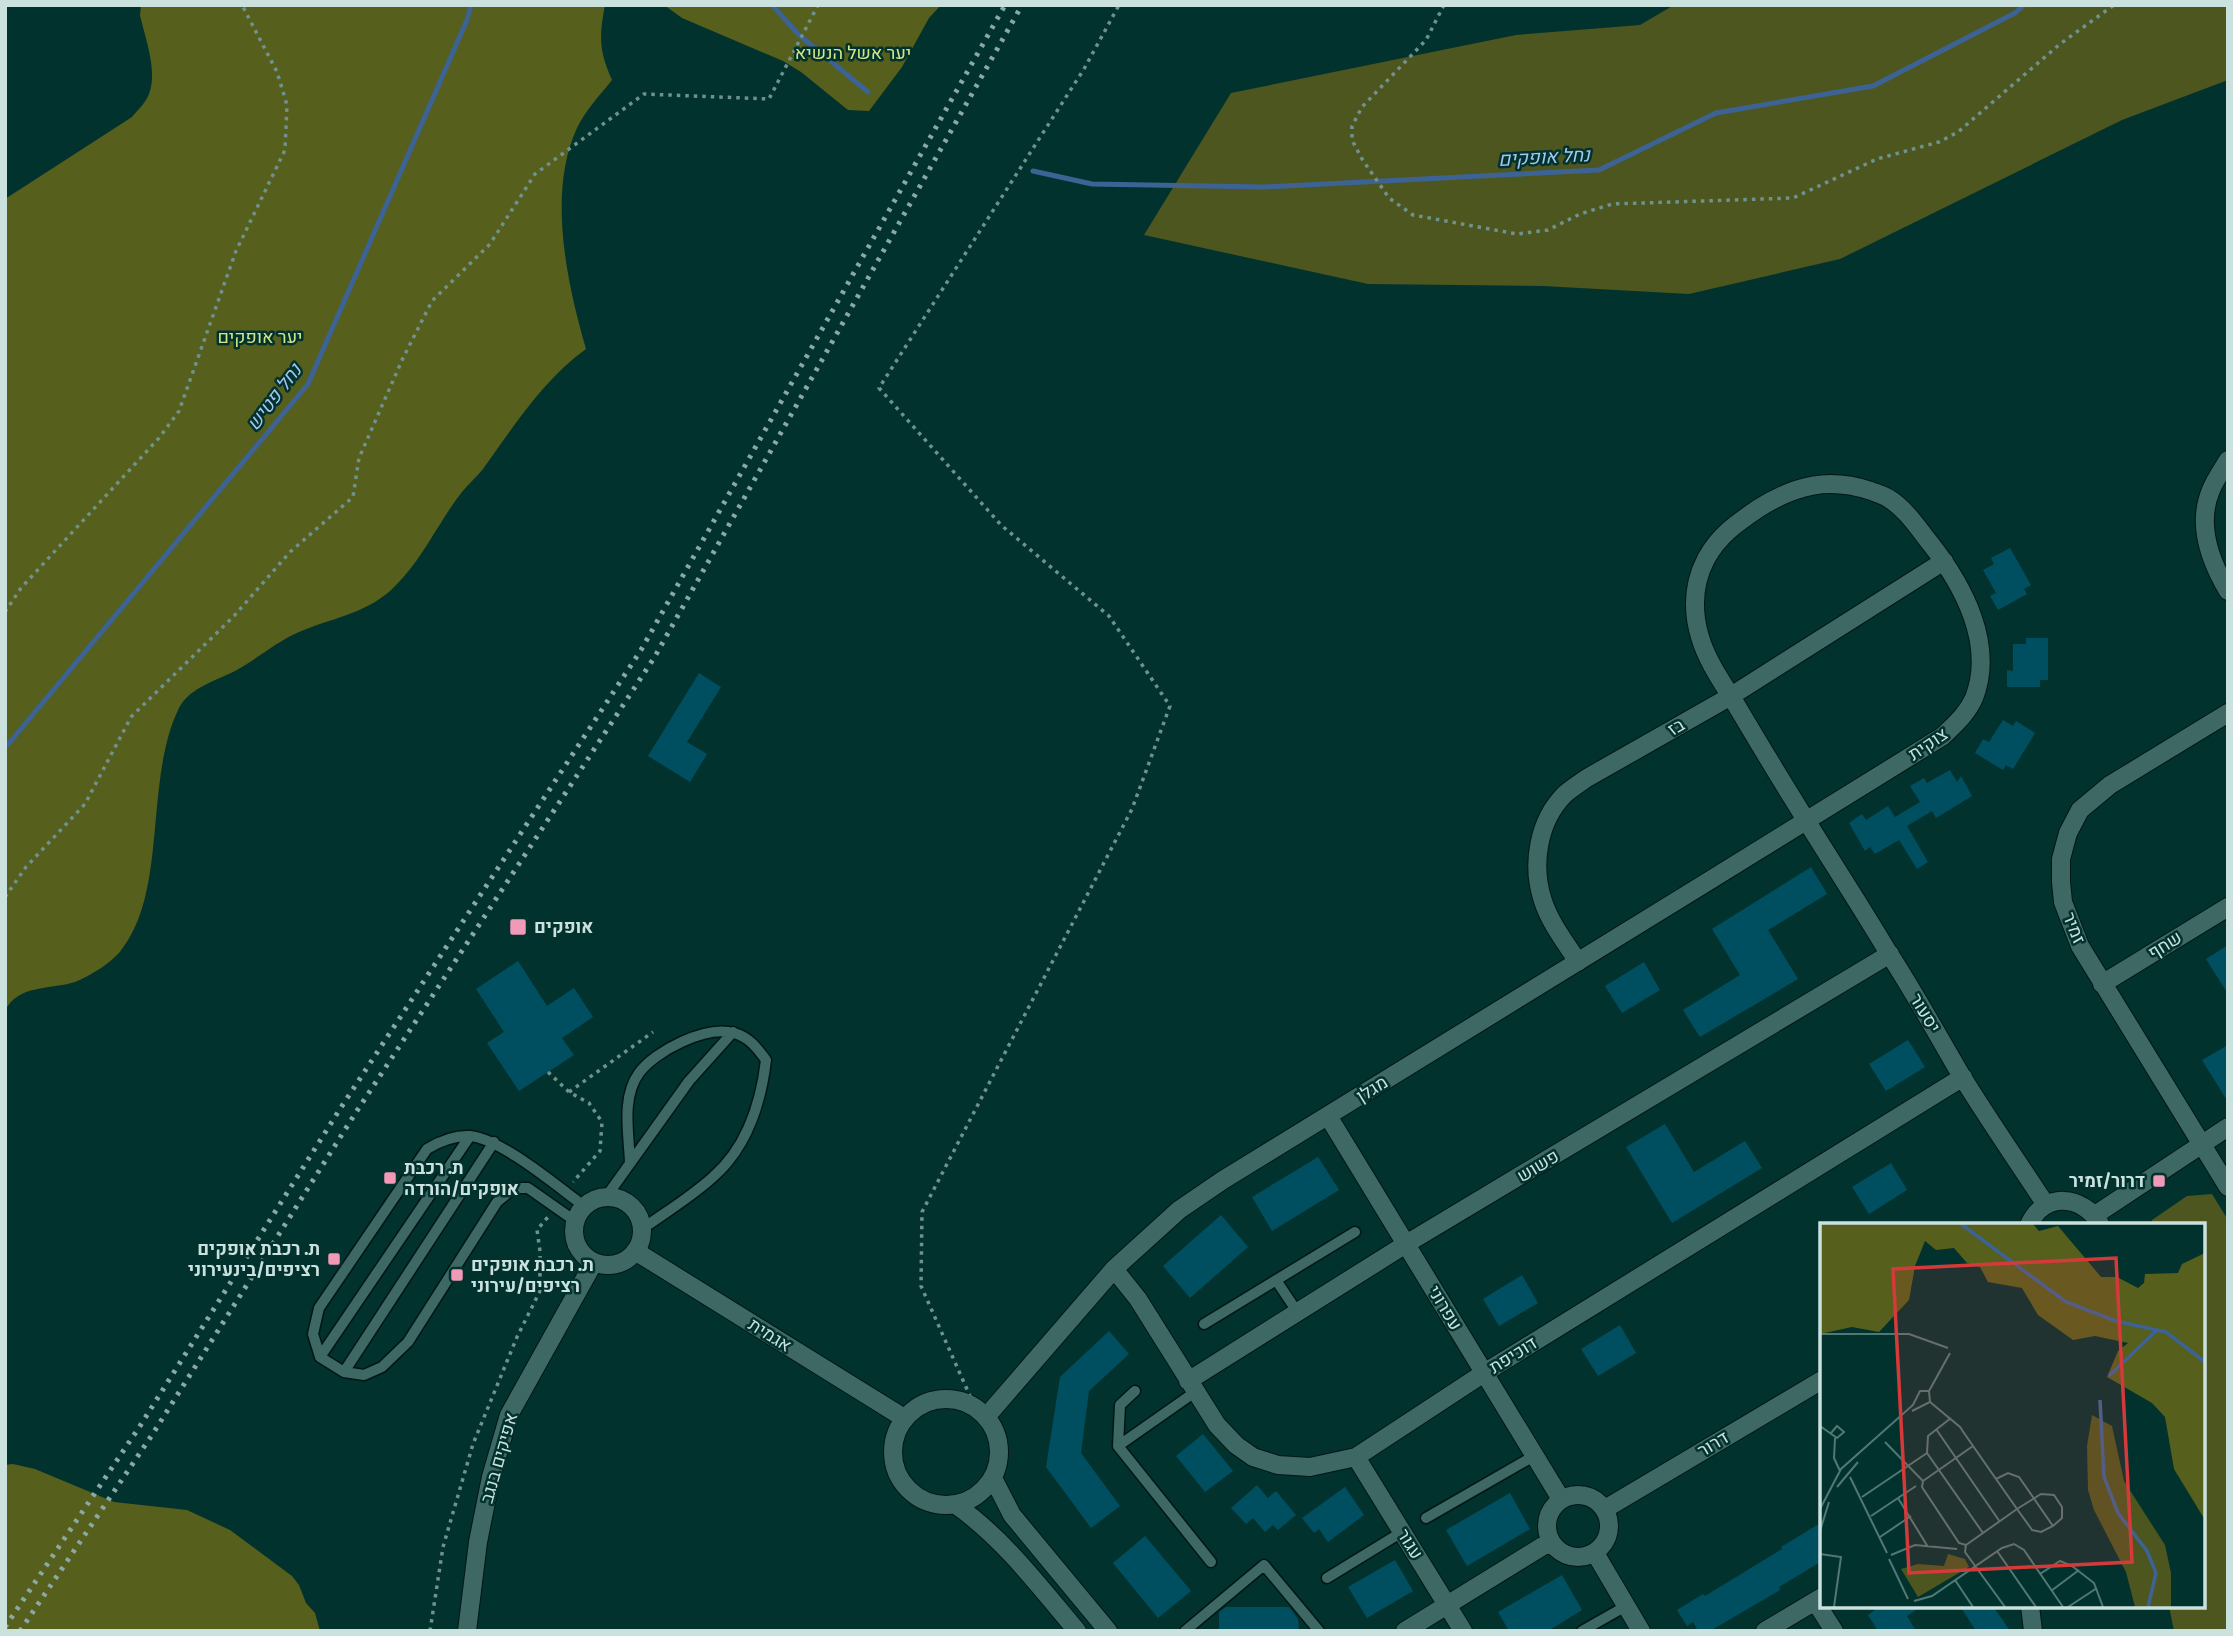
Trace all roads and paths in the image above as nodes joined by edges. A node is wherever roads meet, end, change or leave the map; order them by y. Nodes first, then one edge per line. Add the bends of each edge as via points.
1 (242, 5) edge
2 (818, 5) edge
3 (1119, 5) edge
4 (1444, 5) edge
5 (2114, 5) edge
6 (2228, 460) edge
7 (1944, 561) junction
8 (2228, 591) edge
9 (5, 612) edge
10 (1731, 696) junction
11 (2228, 713) edge
12 (1806, 821) junction
13 (5, 897) edge
14 (2228, 906) edge
15 (1890, 954) junction
16 (1578, 962) junction
17 (2102, 984) junction
18 (653, 1032) dead end
19 (733, 1032) junction
20 (548, 1072) dead end
21 (1963, 1077) junction
22 (569, 1092) junction
23 (1328, 1116) junction
24 (2228, 1127) edge
25 (470, 1136) junction
26 (494, 1142) junction
27 (2202, 1143) junction
28 (630, 1163) junction
29 (2228, 1187) edge
30 (565, 1192) junction
31 (606, 1197) junction
32 (2046, 1205) junction
33 (580, 1213) junction
34 (2098, 1220) edge
35 (2030, 1223) edge
36 (642, 1229) junction
37 (1355, 1232) dead end
38 (1406, 1244) junction
39 (635, 1251) junction
40 (594, 1262) junction
41 (1114, 1269) junction
42 (1276, 1280) junction
43 (1298, 1312) junction
44 (1203, 1324) dead end
45 (320, 1357) junction
46 (344, 1372) junction
47 (1484, 1373) junction
48 (1820, 1381) edge
49 (1191, 1386) junction
50 (1135, 1391) dead end
51 (981, 1412) junction
52 (904, 1418) junction
53 (1118, 1446) junction
54 (1534, 1456) junction
55 (1356, 1457) junction
56 (993, 1478) junction
57 (1561, 1499) junction
58 (956, 1505) junction
59 (1605, 1509) junction
60 (1426, 1518) dead end
61 (1402, 1532) junction
62 (1551, 1541) junction
63 (1595, 1553) junction
64 (1211, 1562) dead end
65 (1327, 1578) dead end
66 (1819, 1599) edge
67 (1448, 1605) junction
68 (1626, 1606) junction
69 (1823, 1608) edge
70 (2030, 1608) edge
71 (467, 1631) edge
72 (1077, 1631) edge
73 (1108, 1631) edge
74 (1185, 1631) edge
75 (1319, 1631) edge
76 (1405, 1631) edge
77 (1463, 1631) edge
78 (1581, 1631) edge
79 (1641, 1631) edge
80 (1765, 1631) edge
81 (1834, 1631) edge
82 (2033, 1631) edge

1 - 9 path via 277,72 287,105 285,150 236,251 178,411 159,438 21,588
2 - 13 path via 769,99 644,94 535,174 490,244 432,301 359,458 353,497 290,552 234,616 131,717 85,804 26,867
3 - 51 path via 1084,69 879,388 1001,525 1109,616 1170,706 1132,809 922,1212 921,1286
4 - 5 path via 1426,40 1362,107 1352,126 1352,140 1389,198 1413,215 1517,234 1548,230 1612,204 1793,198 1877,159 1939,142 1958,132 2060,44
6 - 8 street via 2210,492 2204,526 2210,559
7 - 10 street, בז
7 - 10 street, צוקית via 1906,513 1887,497 1829,483 1782,494 1727,530 1698,579 1694,598 1701,640
7 - 12 street, צוקית via 1976,626 1979,678 1973,699 1943,736
10 - 12 street, צוקית
10 - 16 street, בז via 1587,778 1552,811 1538,849 1537,875 1543,902
11 - 17 street, זמיר via 2110,785 2080,810 2068,833 2062,859 2063,902 2080,946
12 - 15 street, יסעור
12 - 16 street, מגלן
14 - 17 street, שחף
15 - 21 street, יסעור
15 - 38 street, פשוש
16 - 23 street, מגלן
17 - 27 street, זמיר
18 - 22 path
19 - 28 lane via 689,1081
19 - 28 lane via 698,1034 665,1050 639,1074 627,1103
19 - 36 lane via 754,1043 766,1060 755,1115 716,1175
20 - 22 path
21 - 32 street, יסעור
21 - 47 street, דוכיפת
22 - 30 path via 589,1103 602,1122 600,1150
23 - 38 street, עפרוני
23 - 41 street, מגלן via 1179,1210
24 - 27 street
25 - 26 lane
25 - 45 lane
25 - 45 lane via 443,1139 427,1149 319,1308 313,1334
26 - 30 lane
26 - 46 lane
27 - 29 street, זמיר
27 - 34 street
28 - 31 lane
30 - 33 lane
31 - 33 street via 594,1199
31 - 36 street via 628,1203
32 - 34 street via 2072,1201
32 - 35 street
33 - 40 street via 576,1244
33 - 46 lane via 528,1188 514,1188 497,1202 408,1342 382,1367 363,1374
36 - 39 street
37 - 42 lane
38 - 43 street, פשוש
38 - 47 street, עפרוני
39 - 40 street via 617,1264
39 - 52 street, אגמית
40 - 71 street, אפיקים בנגב via 509,1415 478,1542
41 - 49 street, דוכיפת via 1138,1298
41 - 51 street, מגלן
42 - 43 lane
42 - 44 lane
43 - 49 street, פשוש
45 - 46 lane
47 - 54 street, עפרוני
47 - 55 street, דוכיפת
48 - 59 street, דרור
49 - 53 lane
49 - 55 street, דוכיפת via 1217,1425 1253,1457 1278,1465 1310,1467
50 - 53 lane via 1120,1405
51 - 52 street via 953,1399 929,1401
51 - 56 street via 995,1430 999,1446
52 - 58 street via 892,1451 902,1484 928,1503
53 - 64 lane
54 - 57 street, עפרוני
54 - 60 lane
55 - 61 street, עגור
56 - 58 street via 978,1496
56 - 73 street via 1012,1515
57 - 59 street via 1580,1494
57 - 62 street via 1549,1514
58 - 72 street via 982,1523
59 - 63 street via 1609,1533
61 - 65 lane
61 - 67 street, עגור
62 - 63 street via 1566,1555
62 - 67 street
63 - 68 street
66 - 80 street
67 - 76 street
67 - 77 street, עגור
68 - 78 lane
68 - 79 street
69 - 81 street
70 - 82 street
74 - 75 lane via 1264,1565

